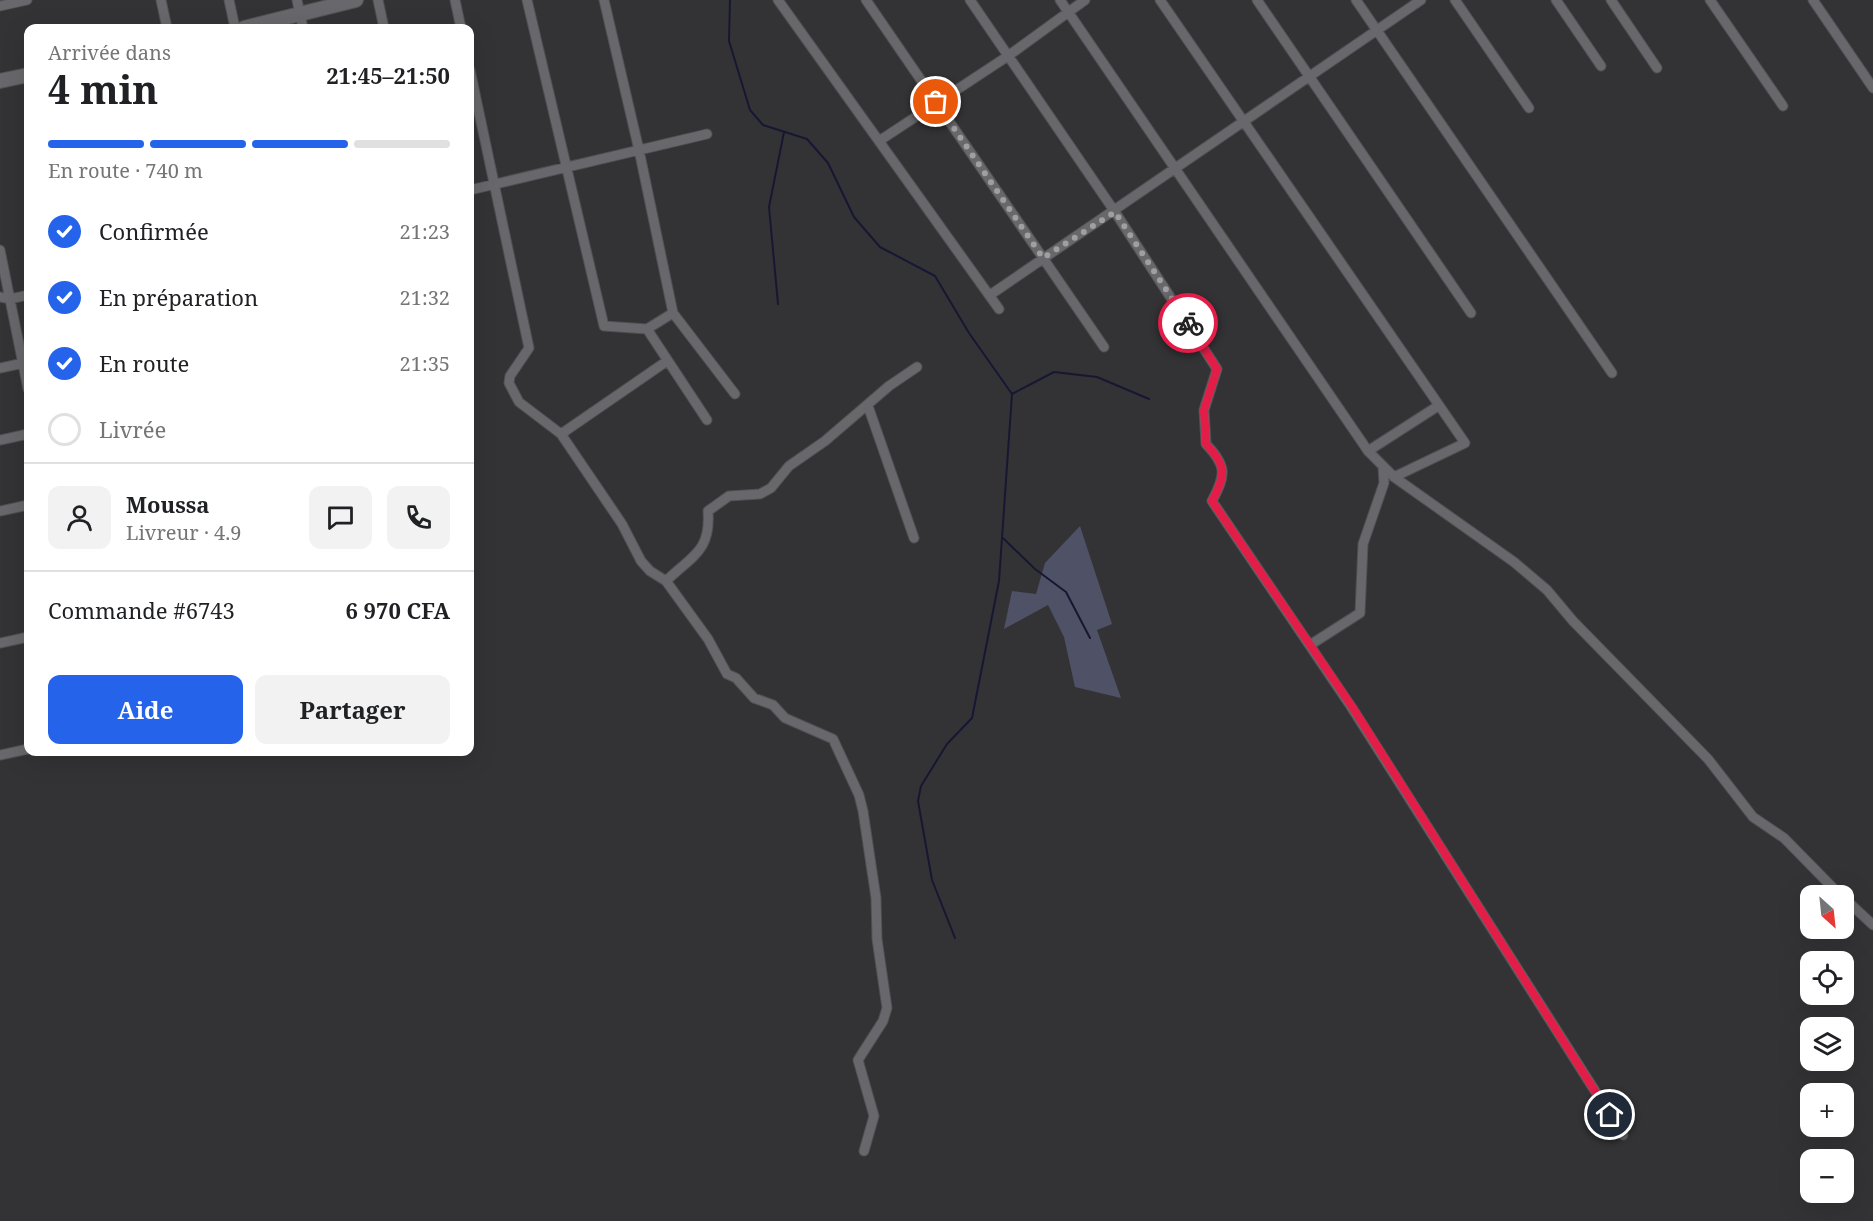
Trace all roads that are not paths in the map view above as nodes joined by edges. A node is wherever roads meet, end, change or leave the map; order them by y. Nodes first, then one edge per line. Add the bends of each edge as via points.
1 (27, 0) edge
2 (161, 0) edge
3 (229, 0) edge
4 (297, 0) edge
5 (356, 0) edge
6 (378, 0) edge
7 (455, 0) edge
8 (526, 0) edge
9 (604, 0) edge
10 (778, 0) edge
11 (866, 0) edge
12 (970, 0) edge
13 (1060, 0) edge
14 (1085, 0) edge
15 (1160, 0) edge
16 (1257, 0) edge
17 (1356, 0) edge
18 (1421, 0) edge
19 (1455, 0) edge
20 (1556, 0) edge
21 (1611, 0) edge
22 (1710, 0) edge
23 (1813, 0) edge
24 (0, 6) edge
25 (1068, 12) junction
26 (302, 22) edge
27 (166, 24) edge
28 (234, 24) edge
29 (283, 24) edge
30 (383, 24) edge
31 (460, 24) edge
32 (1377, 30) junction
33 (1008, 56) junction
34 (1601, 66) dead end
35 (1658, 68) dead end
36 (24, 76) edge
37 (1309, 76) junction
38 (0, 81) edge
39 (1873, 88) edge
40 (474, 90) edge
41 (936, 102) junction
42 (1783, 106) dead end
43 (1529, 108) dead end
44 (1243, 121) junction
45 (707, 134) dead end
46 (879, 141) junction
47 (639, 150) junction
48 (567, 167) junction
49 (1177, 168) junction
50 (493, 185) junction
51 (474, 189) edge
52 (1115, 212) junction
53 (0, 250) edge
54 (1043, 258) junction
55 (990, 295) junction
56 (24, 296) edge
57 (5, 298) edge
58 (999, 309) dead end
59 (673, 313) junction
60 (1472, 313) dead end
61 (646, 329) junction
62 (1104, 347) dead end
63 (24, 356) edge
64 (24, 362) edge
65 (667, 362) junction
66 (0, 368) edge
67 (917, 368) dead end
68 (1612, 374) dead end
69 (735, 394) dead end
70 (868, 406) junction
71 (1438, 406) junction
72 (707, 420) dead end
73 (561, 434) junction
74 (24, 435) edge
75 (0, 440) edge
76 (1368, 451) junction
77 (1383, 467) junction
78 (1394, 477) junction
79 (24, 506) edge
80 (0, 511) edge
81 (914, 538) dead end
82 (666, 581) junction
83 (24, 638) edge
84 (0, 643) edge
85 (1310, 645) junction
86 (24, 750) edge
87 (0, 755) edge
88 (1830, 885) edge
89 (1854, 908) edge
90 (1873, 925) edge
91 (1623, 1135) dead end
92 (864, 1151) dead end

1 - 24 street
2 - 27 street
3 - 28 street
4 - 26 street
5 - 26 main road
6 - 30 street
7 - 31 street
8 - 48 street
9 - 47 street
10 - 46 street
11 - 41 street
12 - 33 street
13 - 25 street
14 - 25 street
15 - 44 street
16 - 37 street
17 - 32 street
18 - 32 street
19 - 43 street
20 - 34 street
21 - 35 street
22 - 42 street
23 - 39 street
25 - 33 street
25 - 49 street
26 - 29 main road
32 - 37 street
32 - 68 street
33 - 41 street
33 - 52 street
36 - 38 main road
37 - 44 street
37 - 60 street
40 - 50 street
41 - 46 street
41 - 54 street
44 - 49 street
44 - 71 street
45 - 47 street
46 - 55 street
47 - 48 street
47 - 59 street
48 - 50 street
48 - 61 street via 604,326
49 - 52 street
49 - 76 street
50 - 51 street
50 - 73 street via 529,348 509,383 519,402
52 - 54 street
52 - 85 street via 1217,369 1204,410 1206,444 1220,458 1223,479 1212,501
53 - 57 street
54 - 55 street
54 - 62 street
55 - 58 street
56 - 57 street
57 - 63 street
59 - 61 street
59 - 69 street
61 - 65 street
64 - 66 street
65 - 72 street
65 - 73 street
67 - 70 street
70 - 81 street
70 - 82 street via 789,466 771,488 759,494 729,496 708,511 710,532 705,544
71 - 76 street
71 - 78 street via 1465,443
73 - 82 street via 622,524 641,561
74 - 75 street
76 - 77 street
77 - 78 street
77 - 85 street via 1384,483 1363,544 1360,613
78 - 88 street via 1514,562 1546,590 1708,759 1754,817 1784,838
79 - 80 street
82 - 92 street via 708,639 727,674 754,698 773,705 785,718 833,740 859,795 870,853 887,1008 858,1060 874,1116
83 - 84 street
85 - 91 street
86 - 87 street
89 - 90 street

